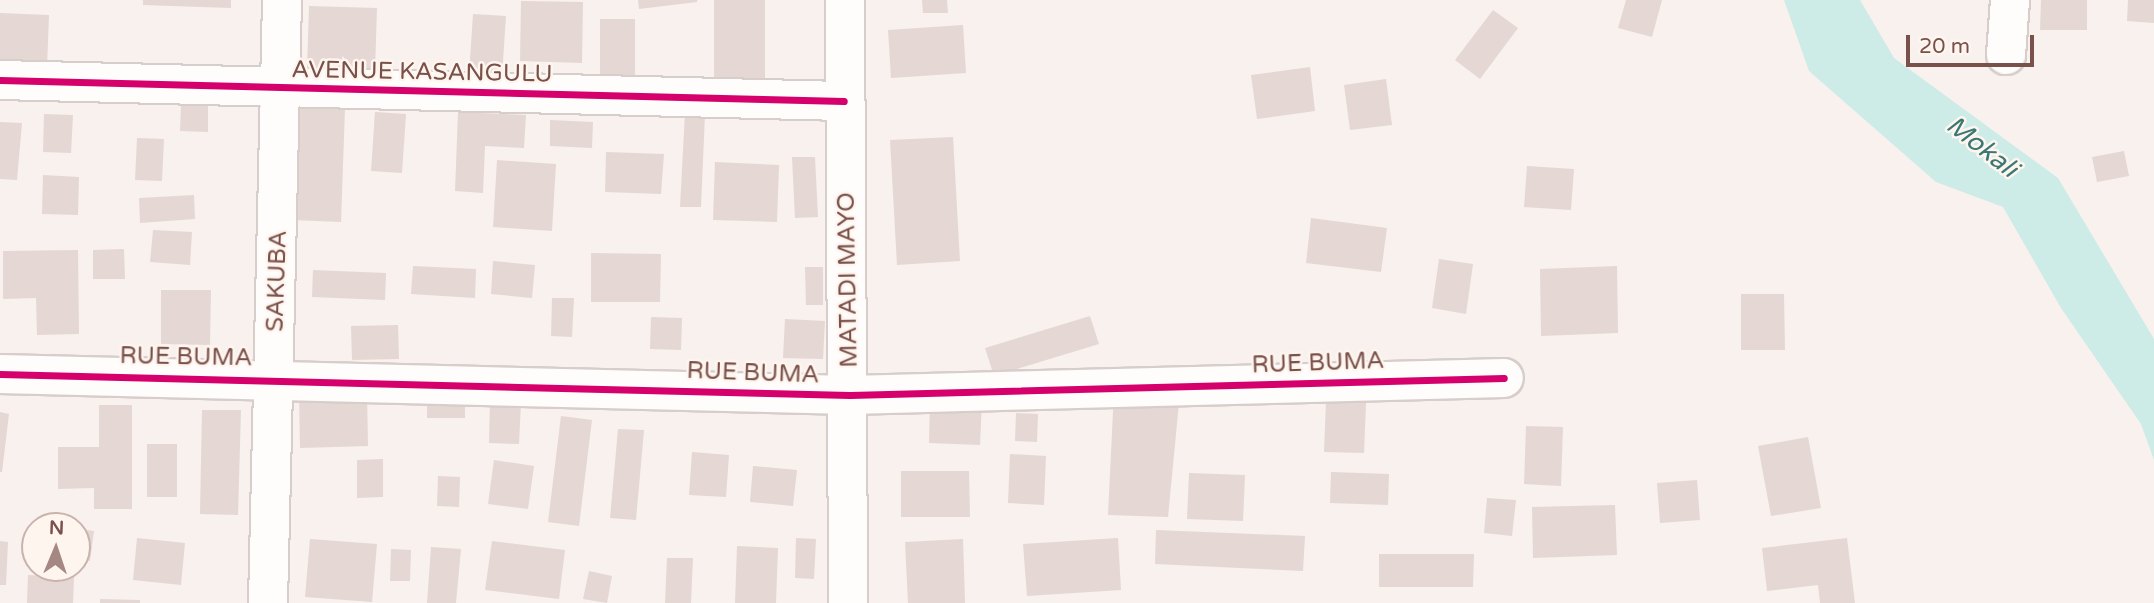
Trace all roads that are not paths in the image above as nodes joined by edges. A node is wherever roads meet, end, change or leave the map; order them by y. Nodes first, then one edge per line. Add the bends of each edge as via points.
1 (282, 0) edge
2 (845, 0) edge
3 (2010, 0) edge
4 (2006, 55) dead end
5 (0, 80) edge
6 (283, 88) junction
7 (844, 101) junction
8 (0, 374) edge
9 (274, 377) junction
10 (1504, 378) dead end
11 (850, 395) junction
12 (268, 603) edge
13 (848, 603) edge

1 - 6 street, SAKUBA
2 - 7 street, MATADI MAYO
3 - 4 street
5 - 6 street, AVENUE KASANGULU
6 - 7 street, AVENUE KASANGULU
6 - 9 street, SAKUBA
7 - 11 street, MATADI MAYO
8 - 9 street, RUE BUMA
9 - 11 street, RUE BUMA
9 - 12 street, SAKUBA
10 - 11 street, RUE BUMA
11 - 13 street, MATADI MAYO

